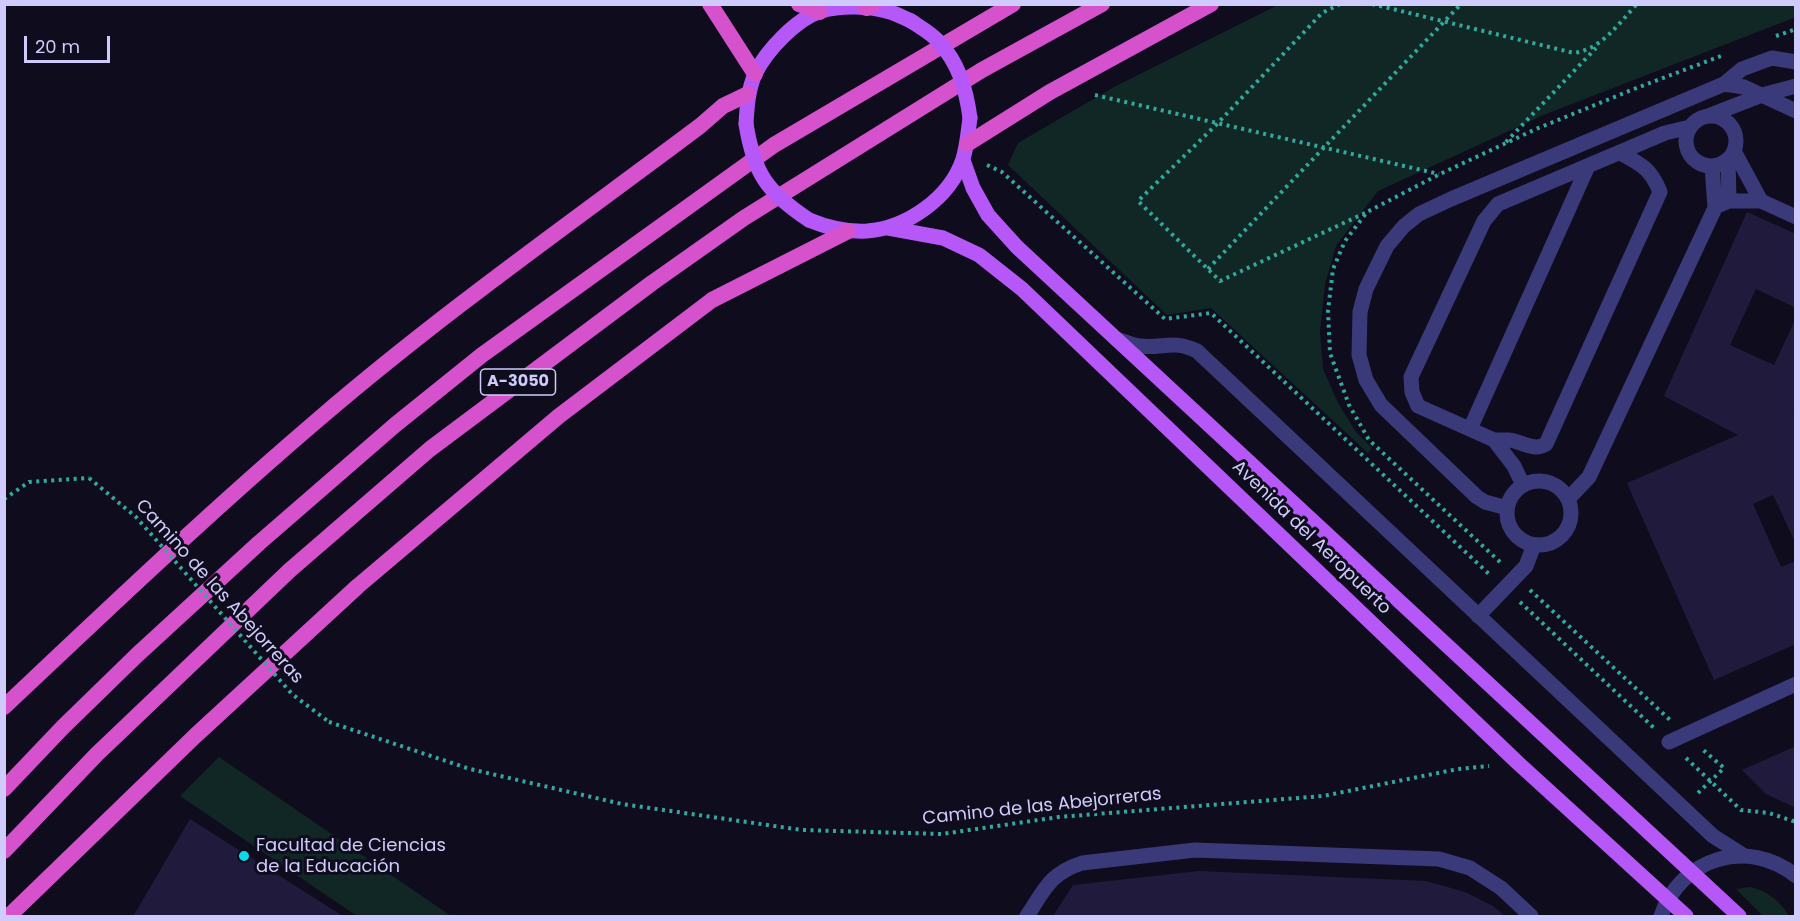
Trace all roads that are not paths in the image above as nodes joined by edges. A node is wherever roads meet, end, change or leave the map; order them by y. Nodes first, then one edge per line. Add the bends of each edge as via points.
1 (710, 4) edge
2 (799, 4) edge
3 (1013, 4) edge
4 (1102, 4) edge
5 (1211, 4) edge
6 (870, 6) edge
7 (820, 12) junction
8 (1796, 62) edge
9 (755, 74) junction
10 (1724, 84) junction
11 (1796, 86) edge
12 (748, 94) junction
13 (1762, 94) junction
14 (1796, 111) edge
15 (1707, 116) junction
16 (1690, 127) junction
17 (965, 152) junction
18 (1620, 153) junction
19 (1731, 155) junction
20 (1588, 166) junction
21 (1712, 166) junction
22 (1761, 201) junction
23 (1722, 205) junction
24 (1796, 217) edge
25 (888, 228) junction
26 (848, 231) junction
27 (1116, 339) junction
28 (1470, 429) junction
29 (1494, 440) junction
30 (1522, 485) junction
31 (1568, 499) junction
32 (1507, 508) junction
33 (1534, 545) junction
34 (1478, 616) junction
35 (1796, 684) edge
36 (4, 707) edge
37 (1669, 742) road end
38 (4, 789) edge
39 (4, 851) edge
40 (1743, 855) junction
41 (1691, 872) junction
42 (1796, 876) edge
43 (1667, 900) junction
44 (9, 916) edge
45 (1027, 916) edge
46 (1531, 916) edge
47 (1660, 916) edge
48 (1686, 916) edge
49 (1740, 916) edge

1 - 9 highway
2 - 7 highway
3 - 38 highway, A-3050 via 774,145 482,355 259,543 137,655
4 - 39 highway, A-3050 via 982,70 744,218 430,449 290,570 97,754
5 - 17 highway via 1050,92
6 - 7 main road
6 - 17 main road, bridge via 911,21 938,40 957,68 970,118
7 - 9 main road via 790,30 770,50
8 - 10 street via 1772,58 1742,69
9 - 12 main road
10 - 13 street
10 - 32 street via 1419,214 1387,246 1366,289 1360,312 1359,355 1366,380 1381,405 1477,497
11 - 13 street
12 - 26 main road, bridge via 746,124 759,173 783,203 809,220
12 - 36 highway via 723,106 455,309 322,416 188,534
13 - 14 street
13 - 15 street
15 - 16 street
15 - 19 street via 1718,117 1734,130 1736,141
16 - 18 street
16 - 21 street via 1686,138 1692,158
17 - 25 main road via 943,193 923,211
17 - 27 main road, Avenida del Aeropuerto via 973,188 988,215
18 - 20 street
18 - 29 street via 1645,166 1660,192 1546,444 1535,447
19 - 21 street
19 - 22 street
19 - 23 street
20 - 28 street
20 - 28 street via 1498,204 1484,221 1411,377 1418,405
21 - 23 street
22 - 23 street
22 - 24 street
23 - 31 street via 1589,477
25 - 26 main road
25 - 43 main road, Avenida del Aeropuerto via 944,238 980,255 1022,288 1518,763
26 - 44 highway via 712,300 559,416 358,585
27 - 34 street, Avenida del Aeropuerto via 1138,346 1184,345 1197,351
27 - 41 main road, Avenida del Aeropuerto
28 - 29 street
29 - 30 street via 1514,466
30 - 31 street via 1533,481 1553,484
30 - 32 street
31 - 33 street via 1570,522 1565,532 1546,545
32 - 33 street via 1514,534
33 - 34 street via 1526,566
34 - 40 street, Avenida del Aeropuerto via 1713,836
35 - 37 street
40 - 41 street via 1717,860
40 - 42 street via 1786,868
41 - 43 street
41 - 49 main road, Avenida del Aeropuerto
43 - 47 street
43 - 48 main road, Avenida del Aeropuerto
45 - 46 street via 1053,878 1065,868 1194,850 1439,859 1470,868 1501,888

